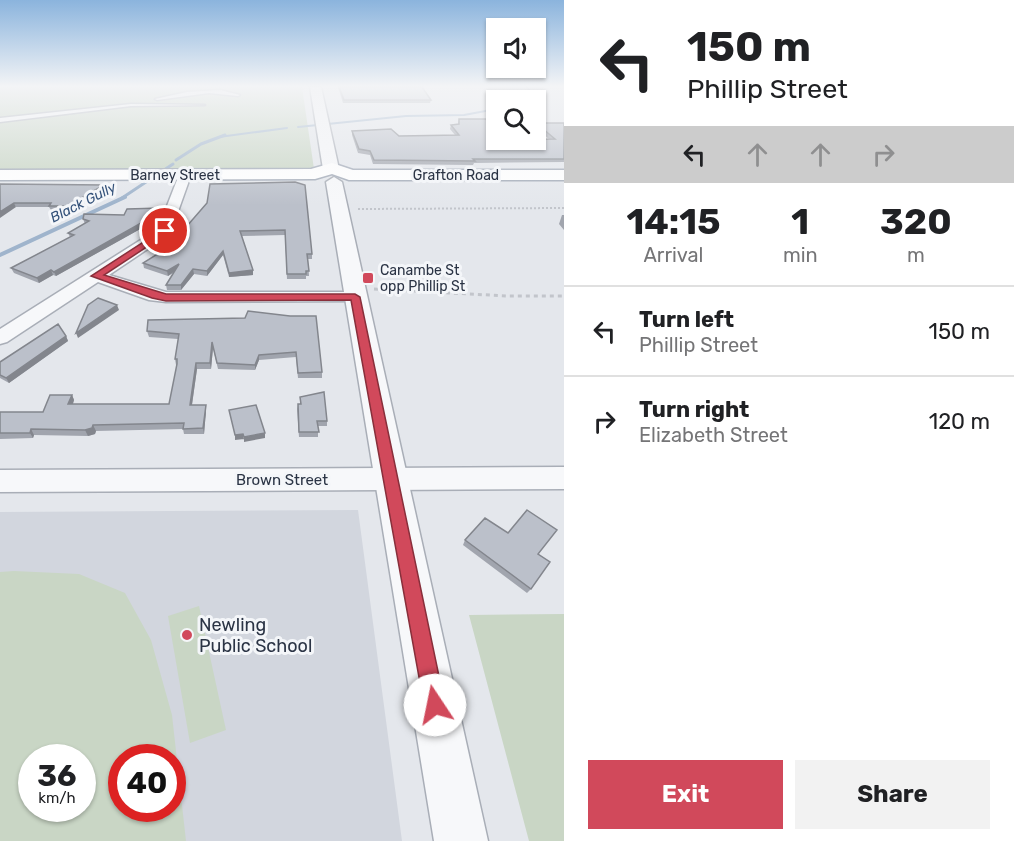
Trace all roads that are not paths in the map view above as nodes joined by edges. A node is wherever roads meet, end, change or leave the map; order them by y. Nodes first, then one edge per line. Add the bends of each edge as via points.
1 (323, 126) edge
2 (332, 175) junction
3 (564, 175) edge
4 (0, 176) edge
5 (185, 176) junction
6 (96, 276) junction
7 (364, 293) junction
8 (0, 338) edge
9 (564, 478) edge
10 (391, 479) junction
11 (0, 481) edge
12 (461, 841) edge

1 - 2 street
2 - 3 main road, Grafton Road
2 - 5 main road, Barney Street
2 - 7 street
4 - 5 main road, Barney Street
5 - 6 street via 165,231
6 - 7 street via 166,297
6 - 8 street
7 - 10 street
9 - 10 street, Brown Street
10 - 11 street, Brown Street
10 - 12 street

